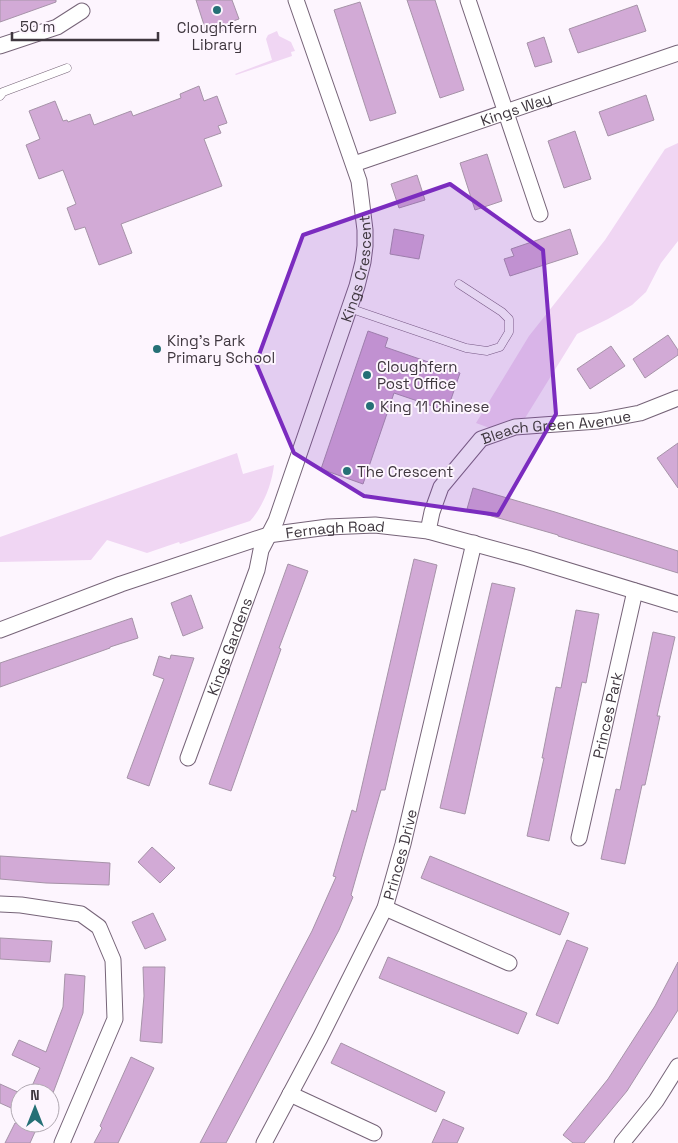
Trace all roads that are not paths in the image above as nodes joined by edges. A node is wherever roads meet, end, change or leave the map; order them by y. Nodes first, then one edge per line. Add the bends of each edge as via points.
1 (296, 0) edge
2 (468, 0) edge
3 (82, 11) dead end
4 (0, 46) edge
5 (678, 53) edge
6 (67, 68) dead end
7 (0, 96) edge
8 (506, 112) junction
9 (354, 164) junction
10 (540, 214) dead end
11 (459, 284) dead end
12 (349, 308) junction
13 (678, 398) edge
14 (428, 531) junction
15 (268, 534) junction
16 (474, 543) junction
17 (635, 591) junction
18 (678, 604) edge
19 (0, 630) edge
20 (188, 758) dead end
21 (579, 838) dead end
22 (0, 904) edge
23 (385, 908) junction
24 (509, 964) dead end
25 (678, 1066) edge
26 (290, 1094) junction
27 (374, 1133) dead end
28 (62, 1143) edge
29 (264, 1143) edge
30 (622, 1143) edge

1 - 9 street, Kings Crescent
2 - 8 street
3 - 4 street via 58,27
5 - 8 street, Kings Way
6 - 7 lane via 3,92
8 - 9 street, Kings Way
8 - 10 street
9 - 12 street, Kings Crescent via 364,209 366,246
11 - 12 lane via 509,320 509,332 500,347 487,351 466,348
12 - 15 street, Kings Crescent via 276,521
13 - 14 street, Bleach Green Avenue via 640,414 598,421 516,426 481,439 442,487
14 - 15 street, Fernagh Road via 375,525
14 - 16 street, Fernagh Road
15 - 19 street, Fernagh Road via 121,584
15 - 20 street, Kings Gardens
16 - 17 street, Fernagh Road
16 - 23 street, Princes Drive
17 - 18 street, Fernagh Road
17 - 21 street, Princes Park
22 - 28 street via 81,914 99,927 112,960 115,1019
23 - 24 street
23 - 26 street, Princes Drive
25 - 30 street via 656,1101
26 - 27 street
26 - 29 street, Princes Drive

